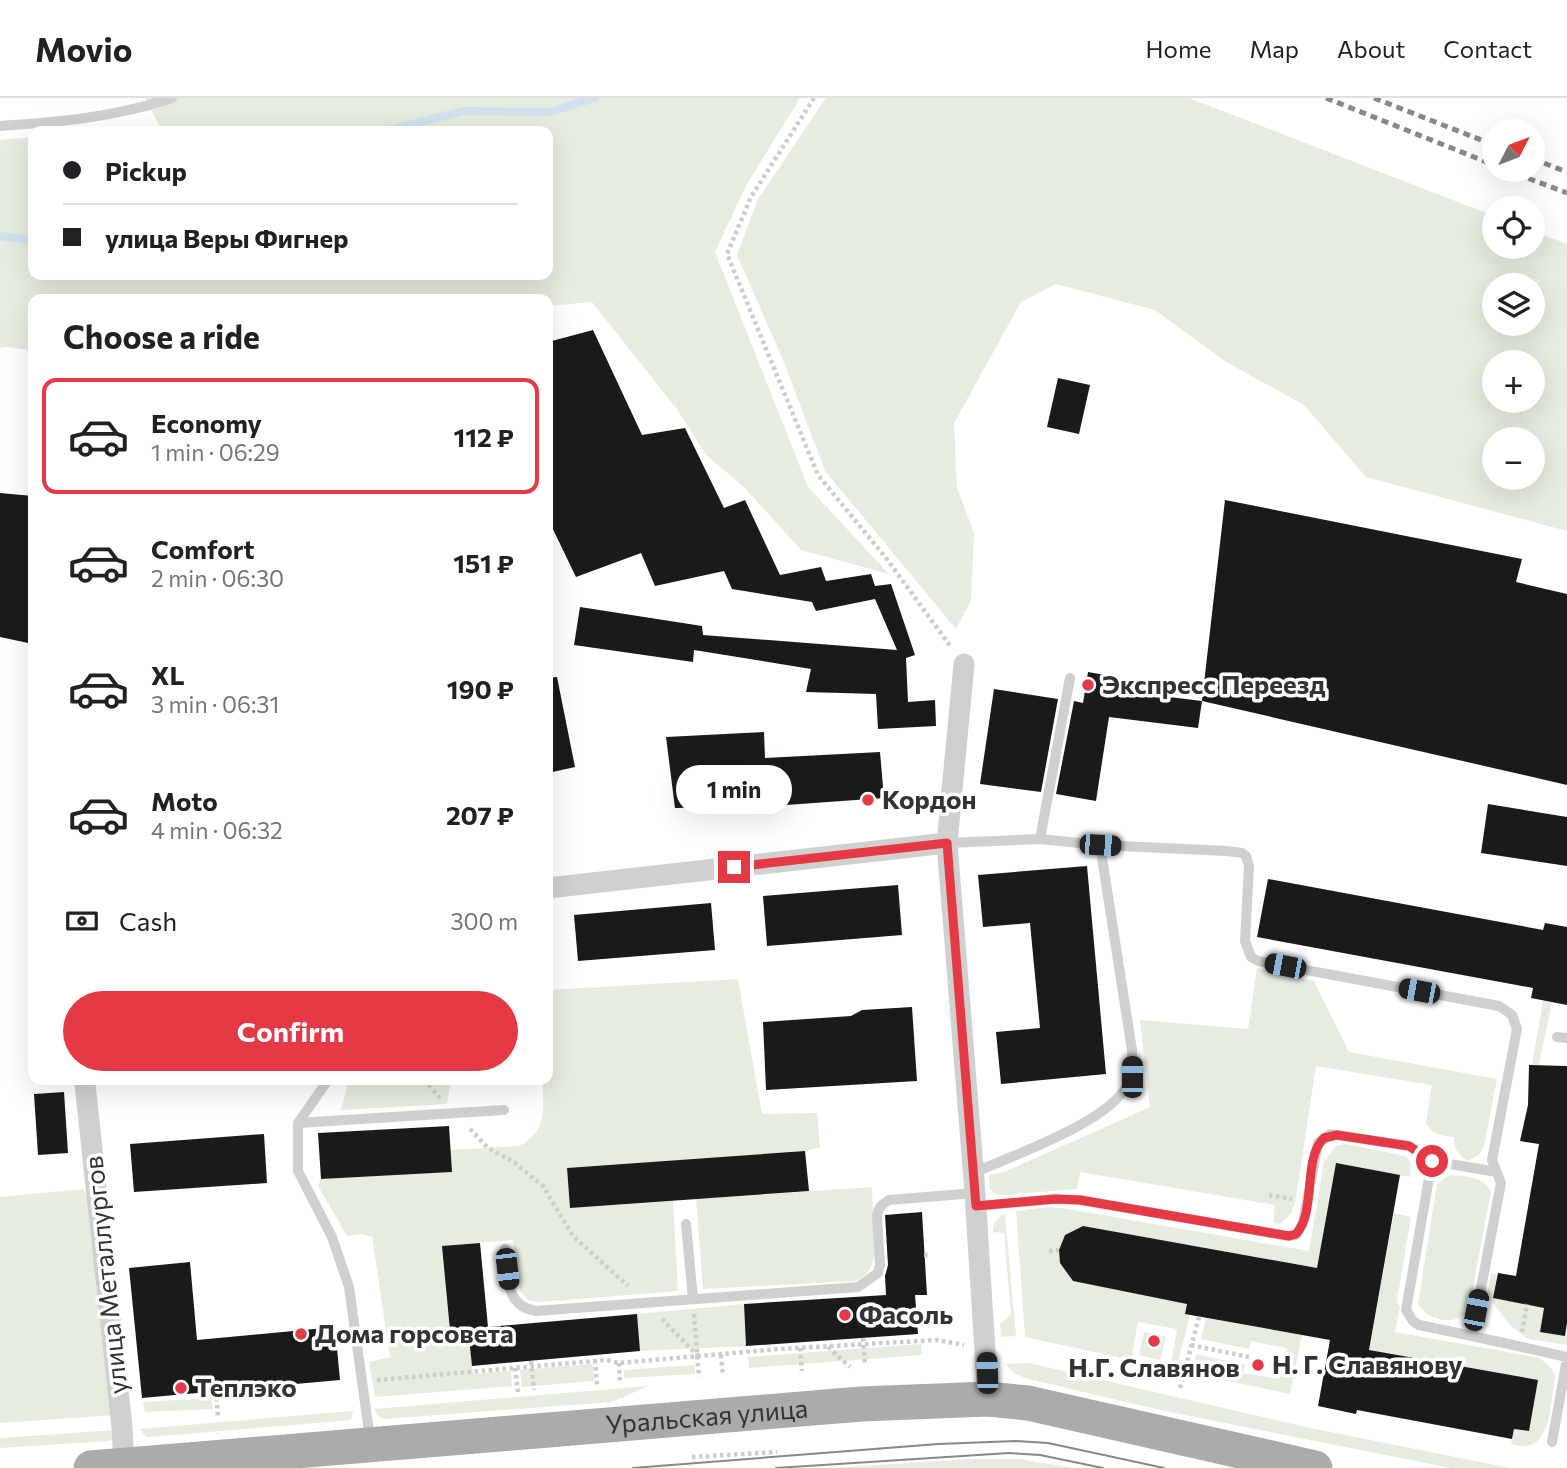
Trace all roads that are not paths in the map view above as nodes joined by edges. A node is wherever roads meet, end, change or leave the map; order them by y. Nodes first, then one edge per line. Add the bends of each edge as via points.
1 (172, 98) edge
2 (0, 126) edge
3 (964, 664) dead end
4 (1070, 678) dead end
5 (1040, 839) junction
6 (947, 843) junction
7 (1100, 845) junction
8 (553, 887) edge
9 (85, 1085) edge
10 (324, 1085) edge
11 (503, 1110) dead end
12 (298, 1122) junction
13 (1432, 1161) junction
14 (1497, 1172) junction
15 (975, 1191) junction
16 (687, 1224) dead end
17 (505, 1249) dead end
18 (693, 1299) junction
19 (1472, 1336) junction
20 (1567, 1358) edge
21 (988, 1399) junction
22 (1552, 1442) dead end
23 (371, 1446) junction
24 (164, 1466) edge
25 (107, 1467) edge
26 (1315, 1468) edge

1 - 2 lane via 141,109 79,120
3 - 6 street
4 - 5 lane
5 - 6 lane
5 - 7 lane
6 - 8 street
6 - 15 street
7 - 14 lane via 1242,853 1249,866 1245,941 1251,957 1258,961 1506,1009 1517,1029 1492,1160
7 - 15 lane via 1132,1051 1132,1077 1121,1097 1103,1112
9 - 25 street, улица Металлургов via 122,1427
10 - 12 lane
11 - 12 lane
12 - 23 lane via 298,1171 332,1237 349,1287
13 - 14 lane
13 - 15 lane via 1409,1146 1337,1135 1324,1138 1317,1149 1303,1223 1289,1236 1080,1200
13 - 19 lane via 1406,1310 1419,1325
14 - 19 lane via 1501,1183
15 - 18 lane via 883,1203 877,1215 878,1273 858,1287
15 - 21 street
16 - 18 lane
17 - 18 lane via 509,1289 524,1309
19 - 20 lane
20 - 22 lane
21 - 23 main road, Уральская улица via 848,1405
21 - 26 main road, Уральская улица
23 - 24 main road, Уральская улица
24 - 25 main road, Уральская улица

